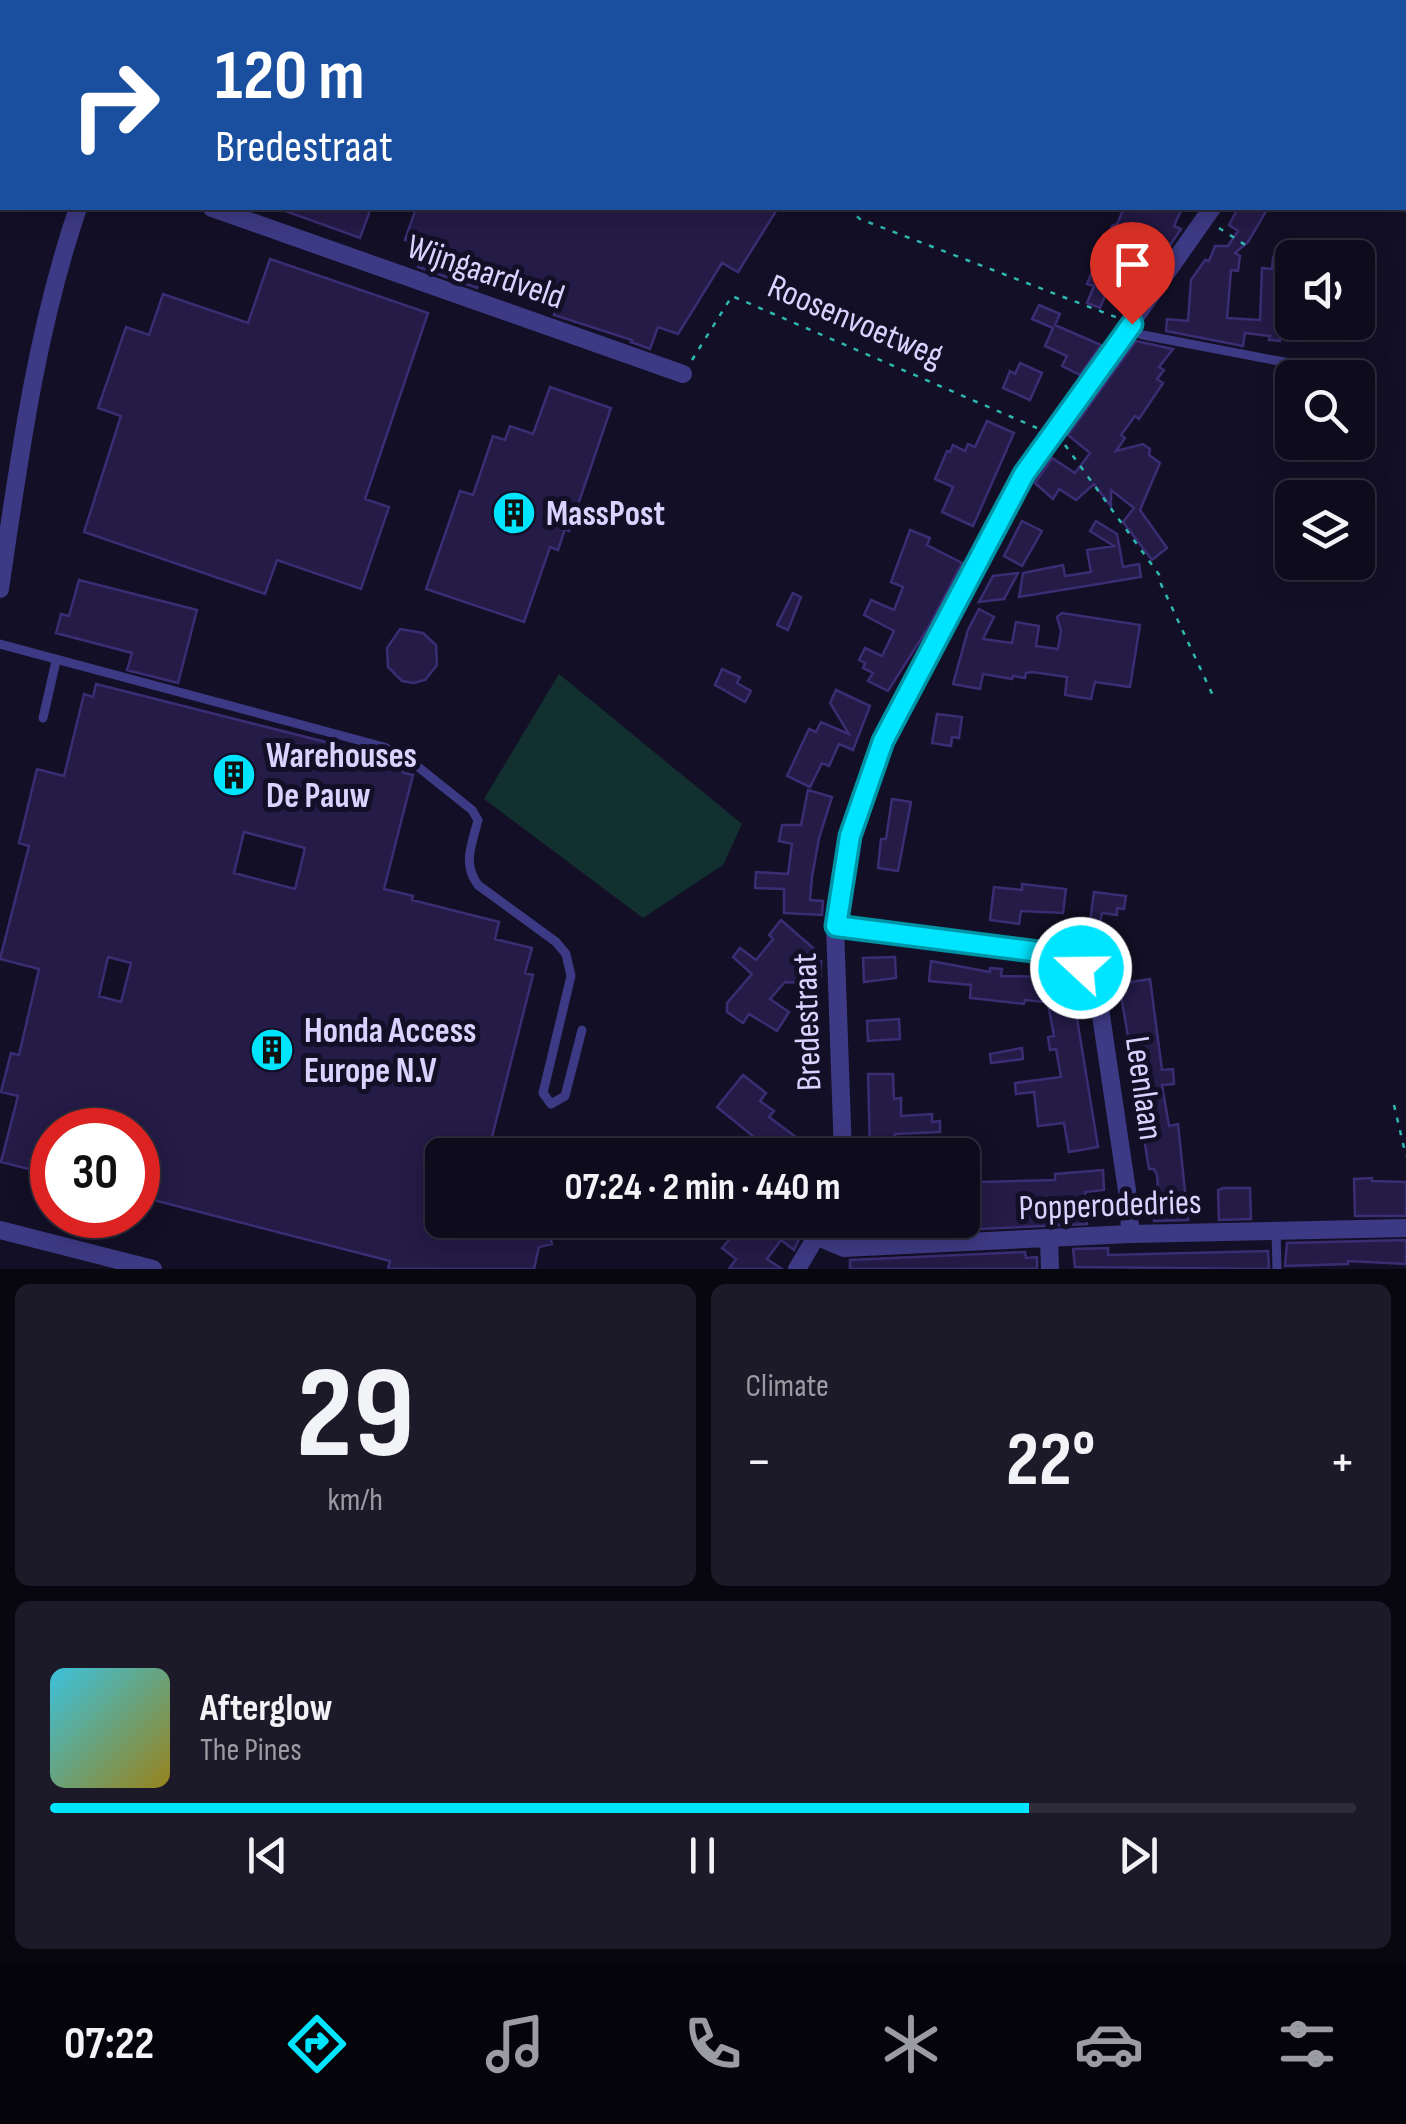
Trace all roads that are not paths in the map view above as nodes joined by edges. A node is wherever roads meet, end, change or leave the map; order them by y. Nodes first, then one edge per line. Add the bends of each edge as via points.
1 (77, 210) edge
2 (218, 210) edge
3 (1209, 213) edge
4 (1130, 327) junction
5 (1277, 360) edge
6 (684, 374) road end
7 (0, 589) edge
8 (0, 644) edge
9 (56, 661) junction
10 (43, 718) dead end
11 (836, 926) junction
12 (582, 1030) dead end
13 (842, 1138) edge
14 (1406, 1228) edge
15 (0, 1230) edge
16 (1276, 1230) junction
17 (1130, 1234) junction
18 (816, 1238) edge
19 (833, 1238) edge
20 (1049, 1239) junction
21 (153, 1269) edge
22 (797, 1269) edge
23 (1050, 1269) edge
24 (1277, 1269) edge

1 - 7 street via 34,368
2 - 6 street, Wijngaardveld
3 - 4 street, Bredestraat
4 - 5 lane via 1143,336
4 - 11 street, Bredestraat via 1024,474 883,741 850,836
8 - 9 lane
9 - 10 lane
9 - 12 lane via 407,758 478,820 468,861 478,885 566,954 571,976 543,1093 551,1104 564,1096
11 - 13 street, Bredestraat
11 - 17 street, Leenlaan via 1055,954 1081,968 1099,1002
14 - 16 street, Popperodedries
15 - 21 street
16 - 17 street, Popperodedries
16 - 24 lane
17 - 20 street, Popperodedries
18 - 22 street
19 - 20 street, Popperodedries via 844,1248
20 - 23 street

